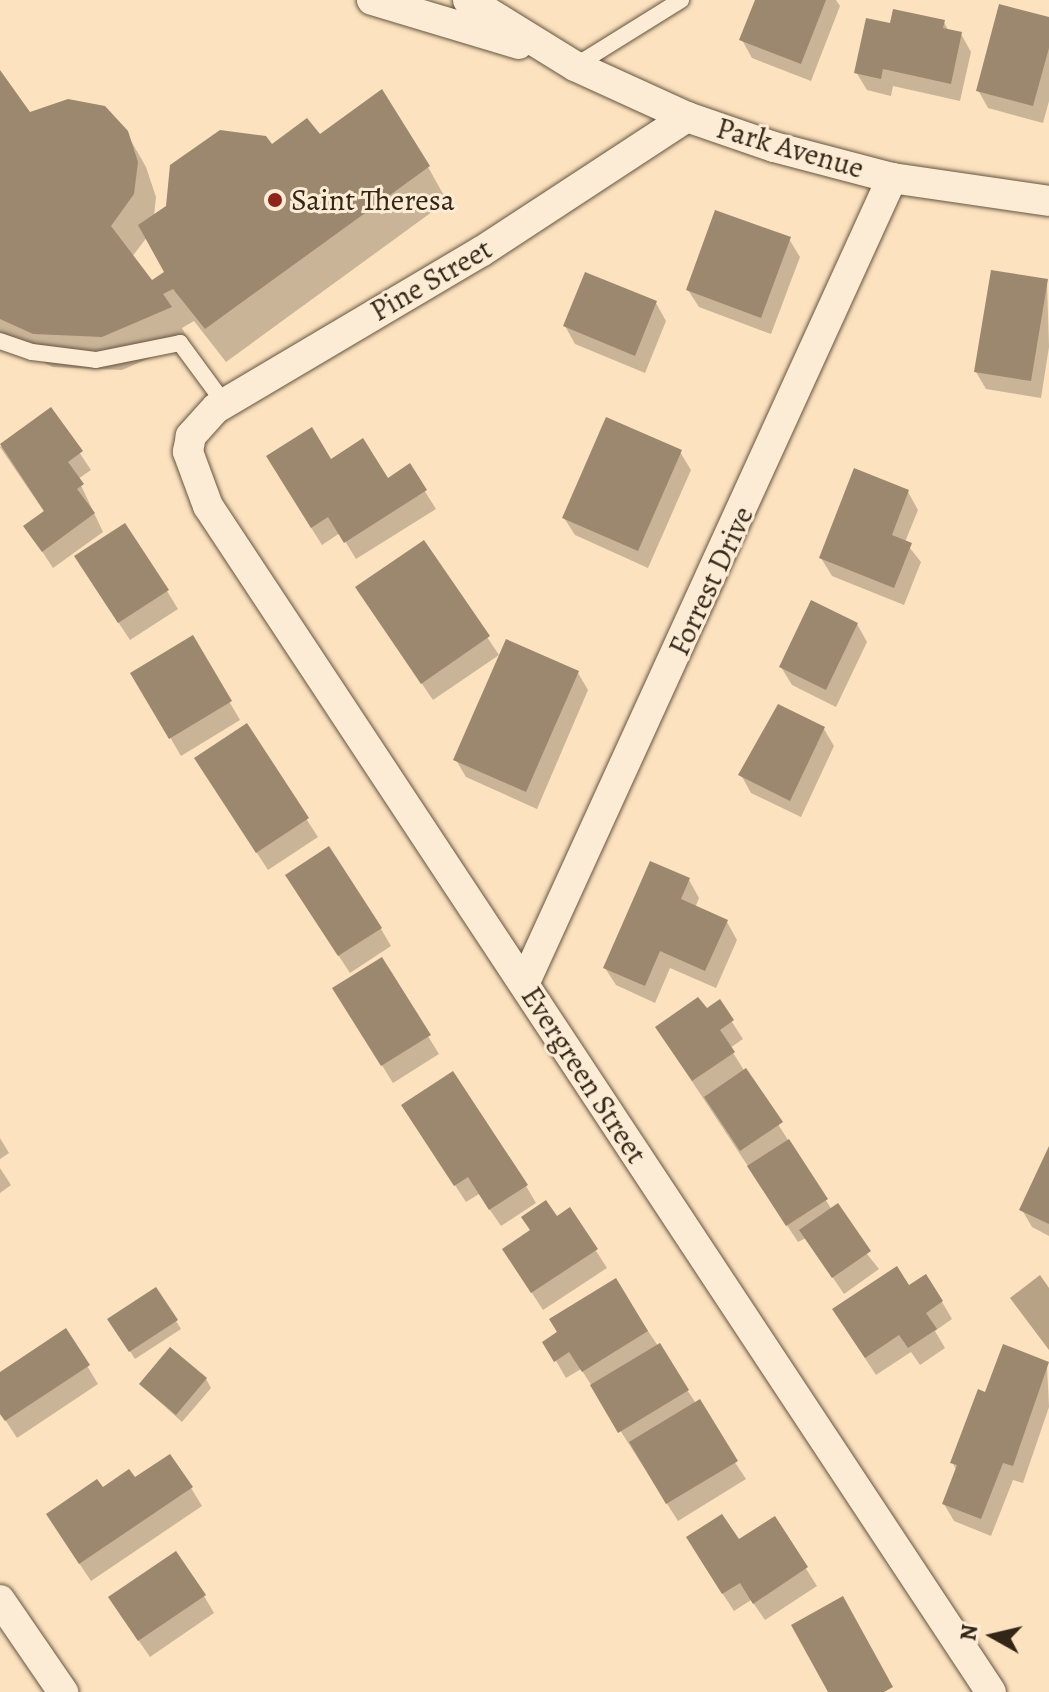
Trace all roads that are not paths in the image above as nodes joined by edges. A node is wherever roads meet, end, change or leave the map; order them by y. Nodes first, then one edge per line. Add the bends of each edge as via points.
1 (372, 0) edge
2 (468, 0) edge
3 (681, 0) edge
4 (544, 52) junction
5 (575, 66) junction
6 (687, 117) junction
7 (892, 178) junction
8 (1049, 201) edge
9 (0, 341) edge
10 (224, 403) junction
11 (188, 452) joint
12 (525, 982) junction
13 (0, 1600) edge
14 (63, 1692) edge
15 (991, 1692) edge

1 - 4 street, Park Avenue
2 - 4 street, Park Avenue
3 - 5 lane
4 - 5 street, Park Avenue
5 - 6 street, Park Avenue
6 - 7 street, Park Avenue
6 - 10 street, Pine Street via 482,251
7 - 8 street, Park Avenue
7 - 12 street, Forrest Drive
9 - 10 lane via 32,352 96,360 180,343
10 - 11 street, Pine Street via 198,426
11 - 12 street, Evergreen Street via 208,506
12 - 15 street, Evergreen Street
13 - 14 street

